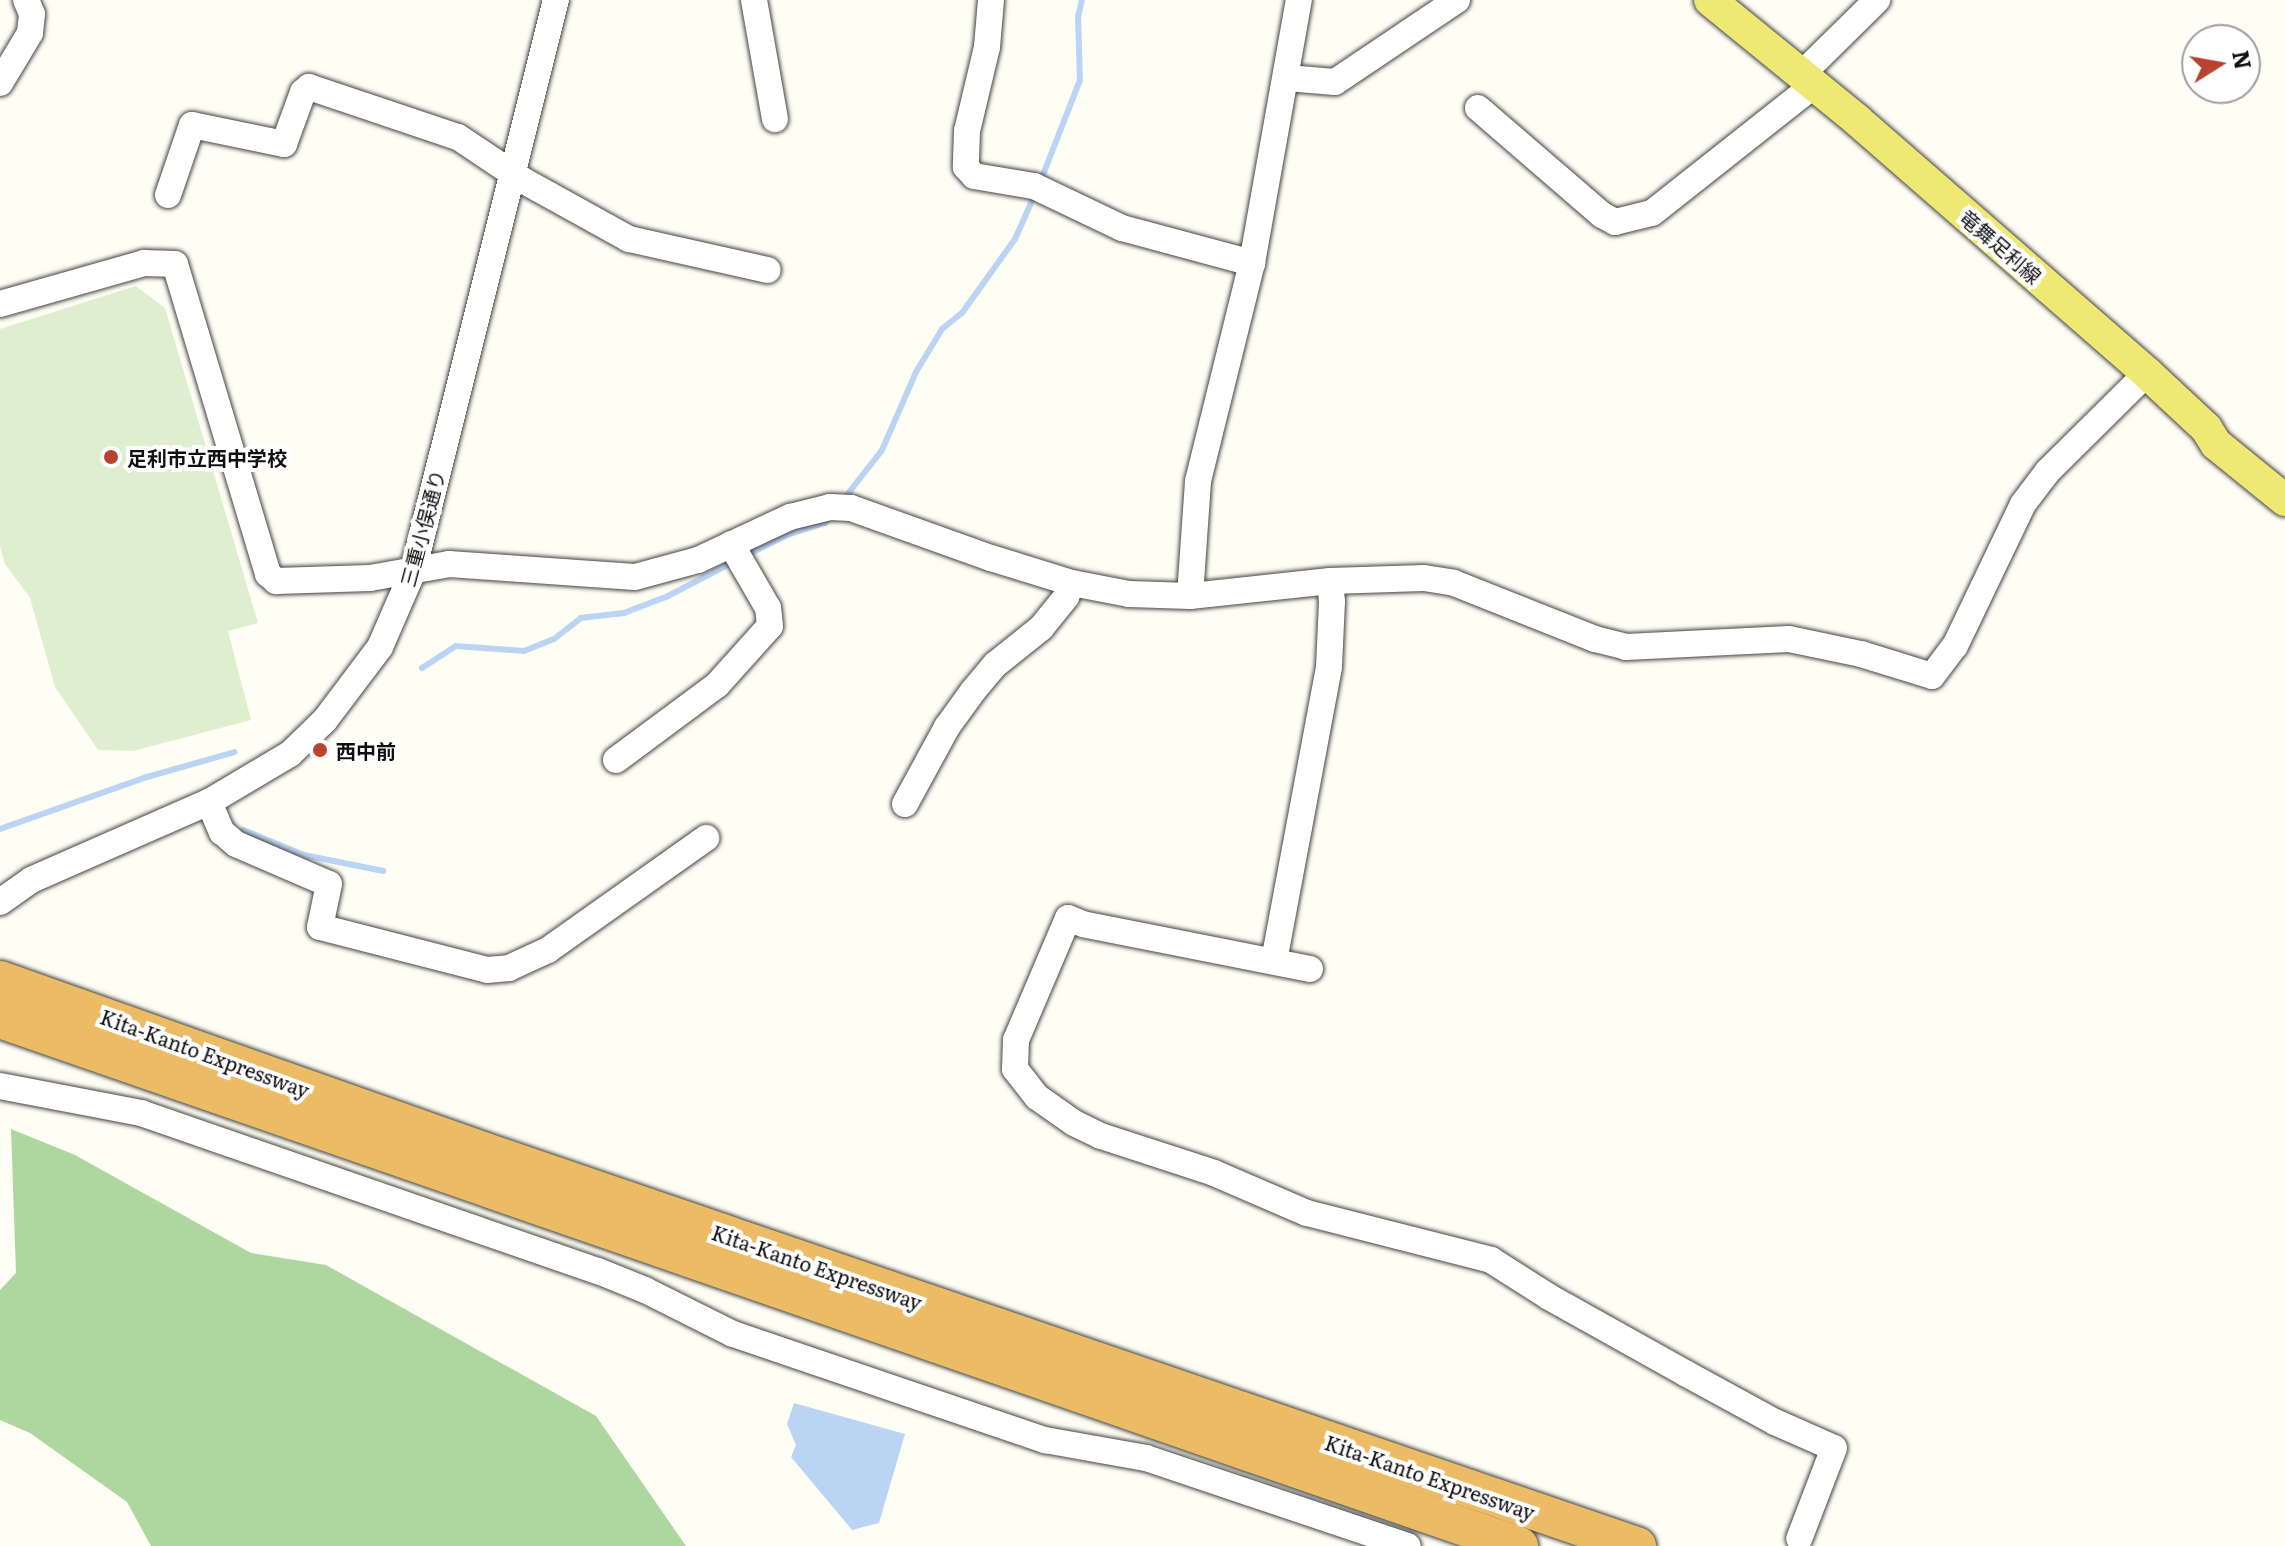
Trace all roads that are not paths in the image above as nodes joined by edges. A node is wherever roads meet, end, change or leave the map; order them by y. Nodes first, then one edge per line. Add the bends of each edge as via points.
1 (26, 0) edge
2 (556, 0) edge
3 (754, 0) edge
4 (991, 0) edge
5 (1299, 0) edge
6 (1457, 0) edge
7 (1710, 0) edge
8 (1877, 0) edge
9 (1287, 78) junction
10 (1808, 80) junction
11 (0, 83) edge
12 (1478, 108) dead end
13 (775, 119) dead end
14 (511, 171) junction
15 (168, 195) dead end
16 (1252, 263) junction
17 (768, 270) dead end
18 (0, 304) edge
19 (2147, 373) junction
20 (2285, 500) edge
21 (731, 544) junction
22 (413, 571) junction
23 (1330, 581) junction
24 (1072, 583) junction
25 (1190, 596) junction
26 (616, 760) dead end
27 (209, 802) junction
28 (905, 804) dead end
29 (706, 838) dead end
30 (0, 902) edge
31 (1274, 961) junction
32 (1310, 969) dead end
33 (0, 980) edge
34 (0, 1019) edge
35 (0, 1086) edge
36 (1799, 1539) dead end
37 (1408, 1546) edge
38 (1519, 1546) edge
39 (1637, 1546) edge

1 - 11 street via 32,14 30,33
2 - 14 street, 三重小俣通り
3 - 13 street
4 - 16 street via 987,47 967,131 966,167 974,176 1034,186 1122,228
5 - 9 street
6 - 9 street via 1335,82
7 - 10 main road, 竜舞足利線
8 - 10 street
9 - 16 street
10 - 12 street via 1652,213 1615,222
10 - 19 main road, 竜舞足利線
14 - 15 street via 458,137 309,87 284,144 192,125
14 - 17 street via 629,239
14 - 22 street, 三重小俣通り
16 - 25 street via 1198,481
18 - 22 street via 144,263 175,264 268,574 276,581
19 - 20 main road, 竜舞足利線 via 2216,444
19 - 23 street via 2048,471 2023,504 1955,646 1932,676 1789,639 1626,647 1454,583 1402,577
21 - 22 street via 666,571 635,577 449,564
21 - 24 street via 811,510 851,508
21 - 26 street via 768,608 770,626 708,692
22 - 27 street, 三重小俣通り via 380,647 325,720 290,754
23 - 25 street
23 - 31 street via 1327,682
24 - 25 street via 1129,594
24 - 28 street via 1041,628 996,664 973,691
27 - 29 street via 222,832 236,844 329,884 320,927 487,970 509,968 548,950
27 - 30 street, 三重小俣通り via 73,859
31 - 32 street
31 - 36 street via 1068,918 1016,1040 1015,1069 1037,1097 1101,1136 1214,1173 1307,1213 1491,1260 1685,1373 1834,1448
33 - 39 highway, Kita-Kanto Expressway
34 - 38 highway, Kita-Kanto Expressway
35 - 37 street via 141,1113 598,1271 733,1334 1045,1440 1146,1458

